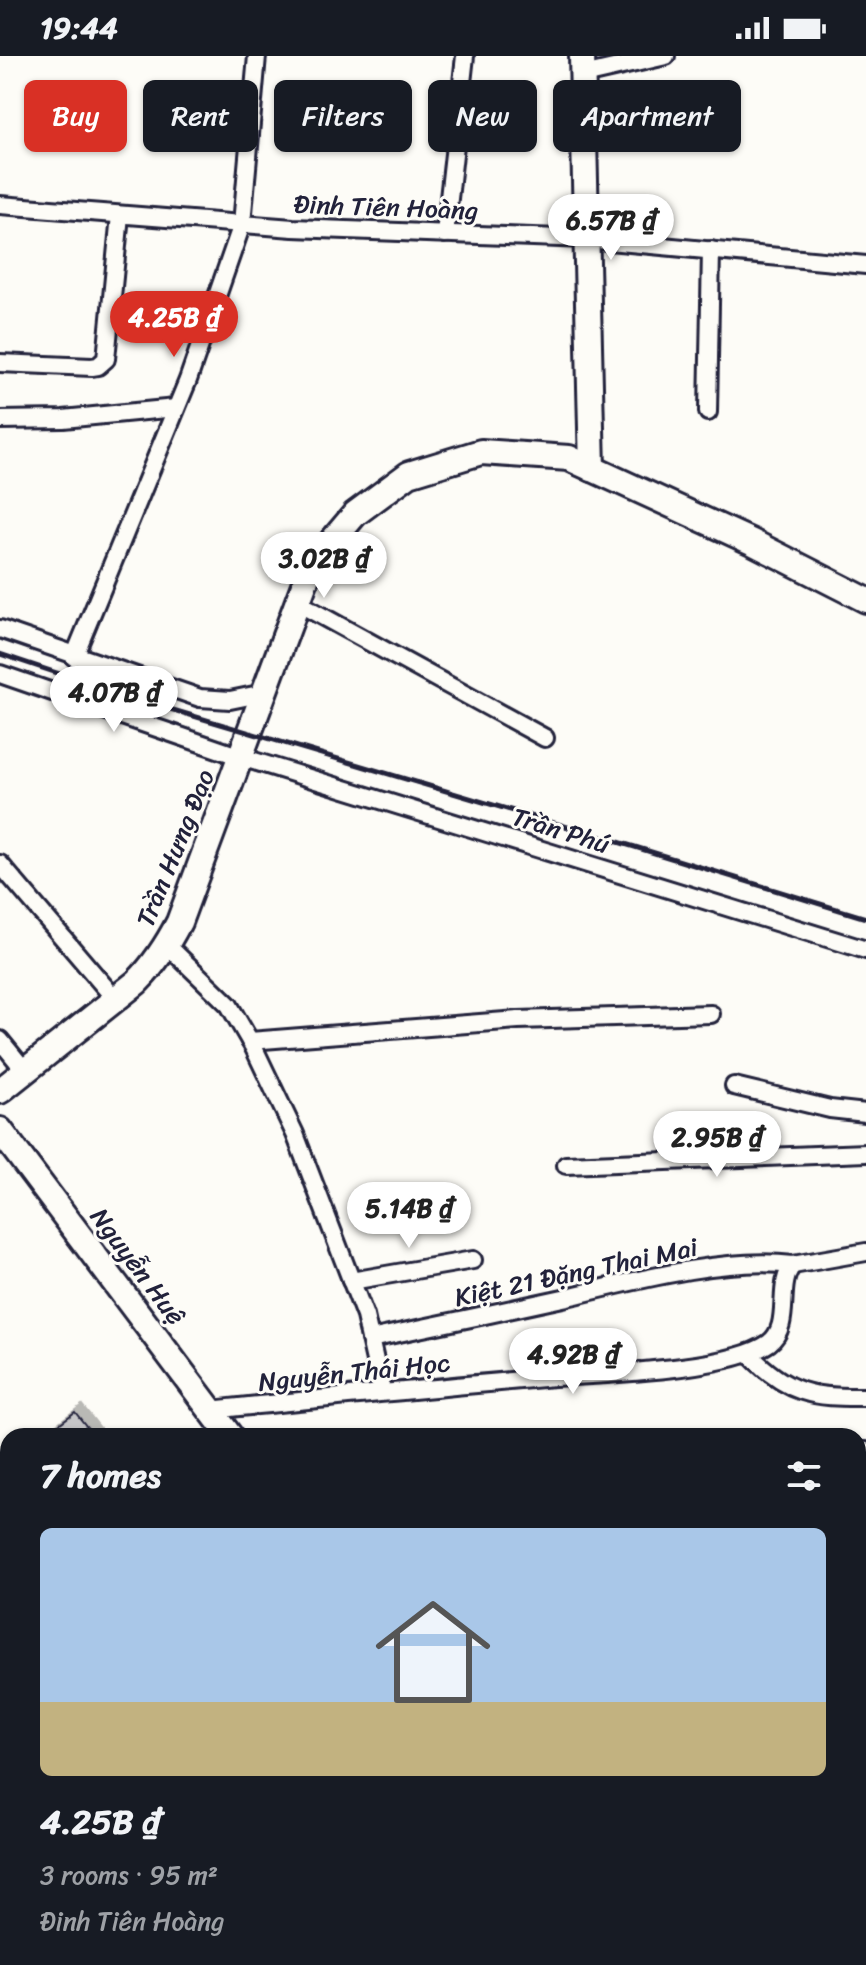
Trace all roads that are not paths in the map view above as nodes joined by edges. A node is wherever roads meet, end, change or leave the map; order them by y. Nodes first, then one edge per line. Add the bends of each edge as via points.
1 (257, 56) edge
2 (465, 56) edge
3 (666, 56) edge
4 (582, 66) edge
5 (0, 205) edge
6 (120, 215) junction
7 (242, 224) junction
8 (445, 234) junction
9 (587, 239) junction
10 (711, 250) junction
11 (866, 265) edge
12 (0, 363) edge
13 (176, 408) junction
14 (708, 412) dead end
15 (0, 420) edge
16 (592, 469) junction
17 (866, 600) edge
18 (298, 603) junction
19 (0, 629) edge
20 (74, 657) junction
21 (0, 674) edge
22 (264, 693) junction
23 (545, 738) dead end
24 (241, 757) junction
25 (0, 864) edge
26 (167, 945) junction
27 (866, 950) edge
28 (116, 1000) junction
29 (711, 1014) dead end
30 (0, 1040) edge
31 (250, 1041) junction
32 (26, 1072) junction
33 (734, 1086) dead end
34 (0, 1091) edge
35 (866, 1113) edge
36 (0, 1130) edge
37 (866, 1153) edge
38 (566, 1165) dead end
39 (866, 1252) edge
40 (473, 1260) dead end
41 (793, 1265) junction
42 (351, 1281) junction
43 (370, 1339) junction
44 (749, 1354) junction
45 (382, 1392) junction
46 (866, 1397) edge
47 (211, 1410) junction
48 (224, 1428) edge

1 - 7 street
2 - 8 street
3 - 4 street
4 - 9 street
5 - 6 street, Đinh Tiên Hoàng
6 - 7 street, Đinh Tiên Hoàng
6 - 12 street via 106,359 92,367
7 - 8 street, Đinh Tiên Hoàng
7 - 13 street
8 - 9 street, Đinh Tiên Hoàng
9 - 10 street, Đinh Tiên Hoàng
9 - 16 street
10 - 11 street, Đinh Tiên Hoàng
10 - 14 street
13 - 15 street
13 - 20 street
16 - 17 street, Trần Hưng Đạo
16 - 18 street, Trần Hưng Đạo via 569,458 481,452 409,474 355,514 311,566
18 - 22 street, Trần Hưng Đạo
18 - 23 street
19 - 20 street
20 - 22 street via 200,698 230,700
21 - 24 street, Trần Phú
22 - 24 street, Trần Hưng Đạo
24 - 26 street, Trần Hưng Đạo
24 - 27 street, Trần Phú
25 - 28 street
26 - 28 street, Trần Hưng Đạo
26 - 31 street via 229,1005
28 - 32 street, Trần Hưng Đạo
29 - 31 street via 518,1020
30 - 32 street
31 - 42 street via 295,1134
32 - 34 street, Trần Hưng Đạo
33 - 35 street
36 - 47 street, Nguyễn Huệ
37 - 38 street
39 - 41 street
40 - 42 street
41 - 43 street, Kiệt 21 Đặng Thai Mai via 733,1264
41 - 44 street via 786,1272 781,1322 772,1340
42 - 43 street
43 - 45 street
44 - 45 street, Nguyễn Thái Học via 690,1365
44 - 46 street via 772,1377 803,1392
45 - 47 street, Nguyễn Thái Học
47 - 48 street, Nguyễn Huệ

